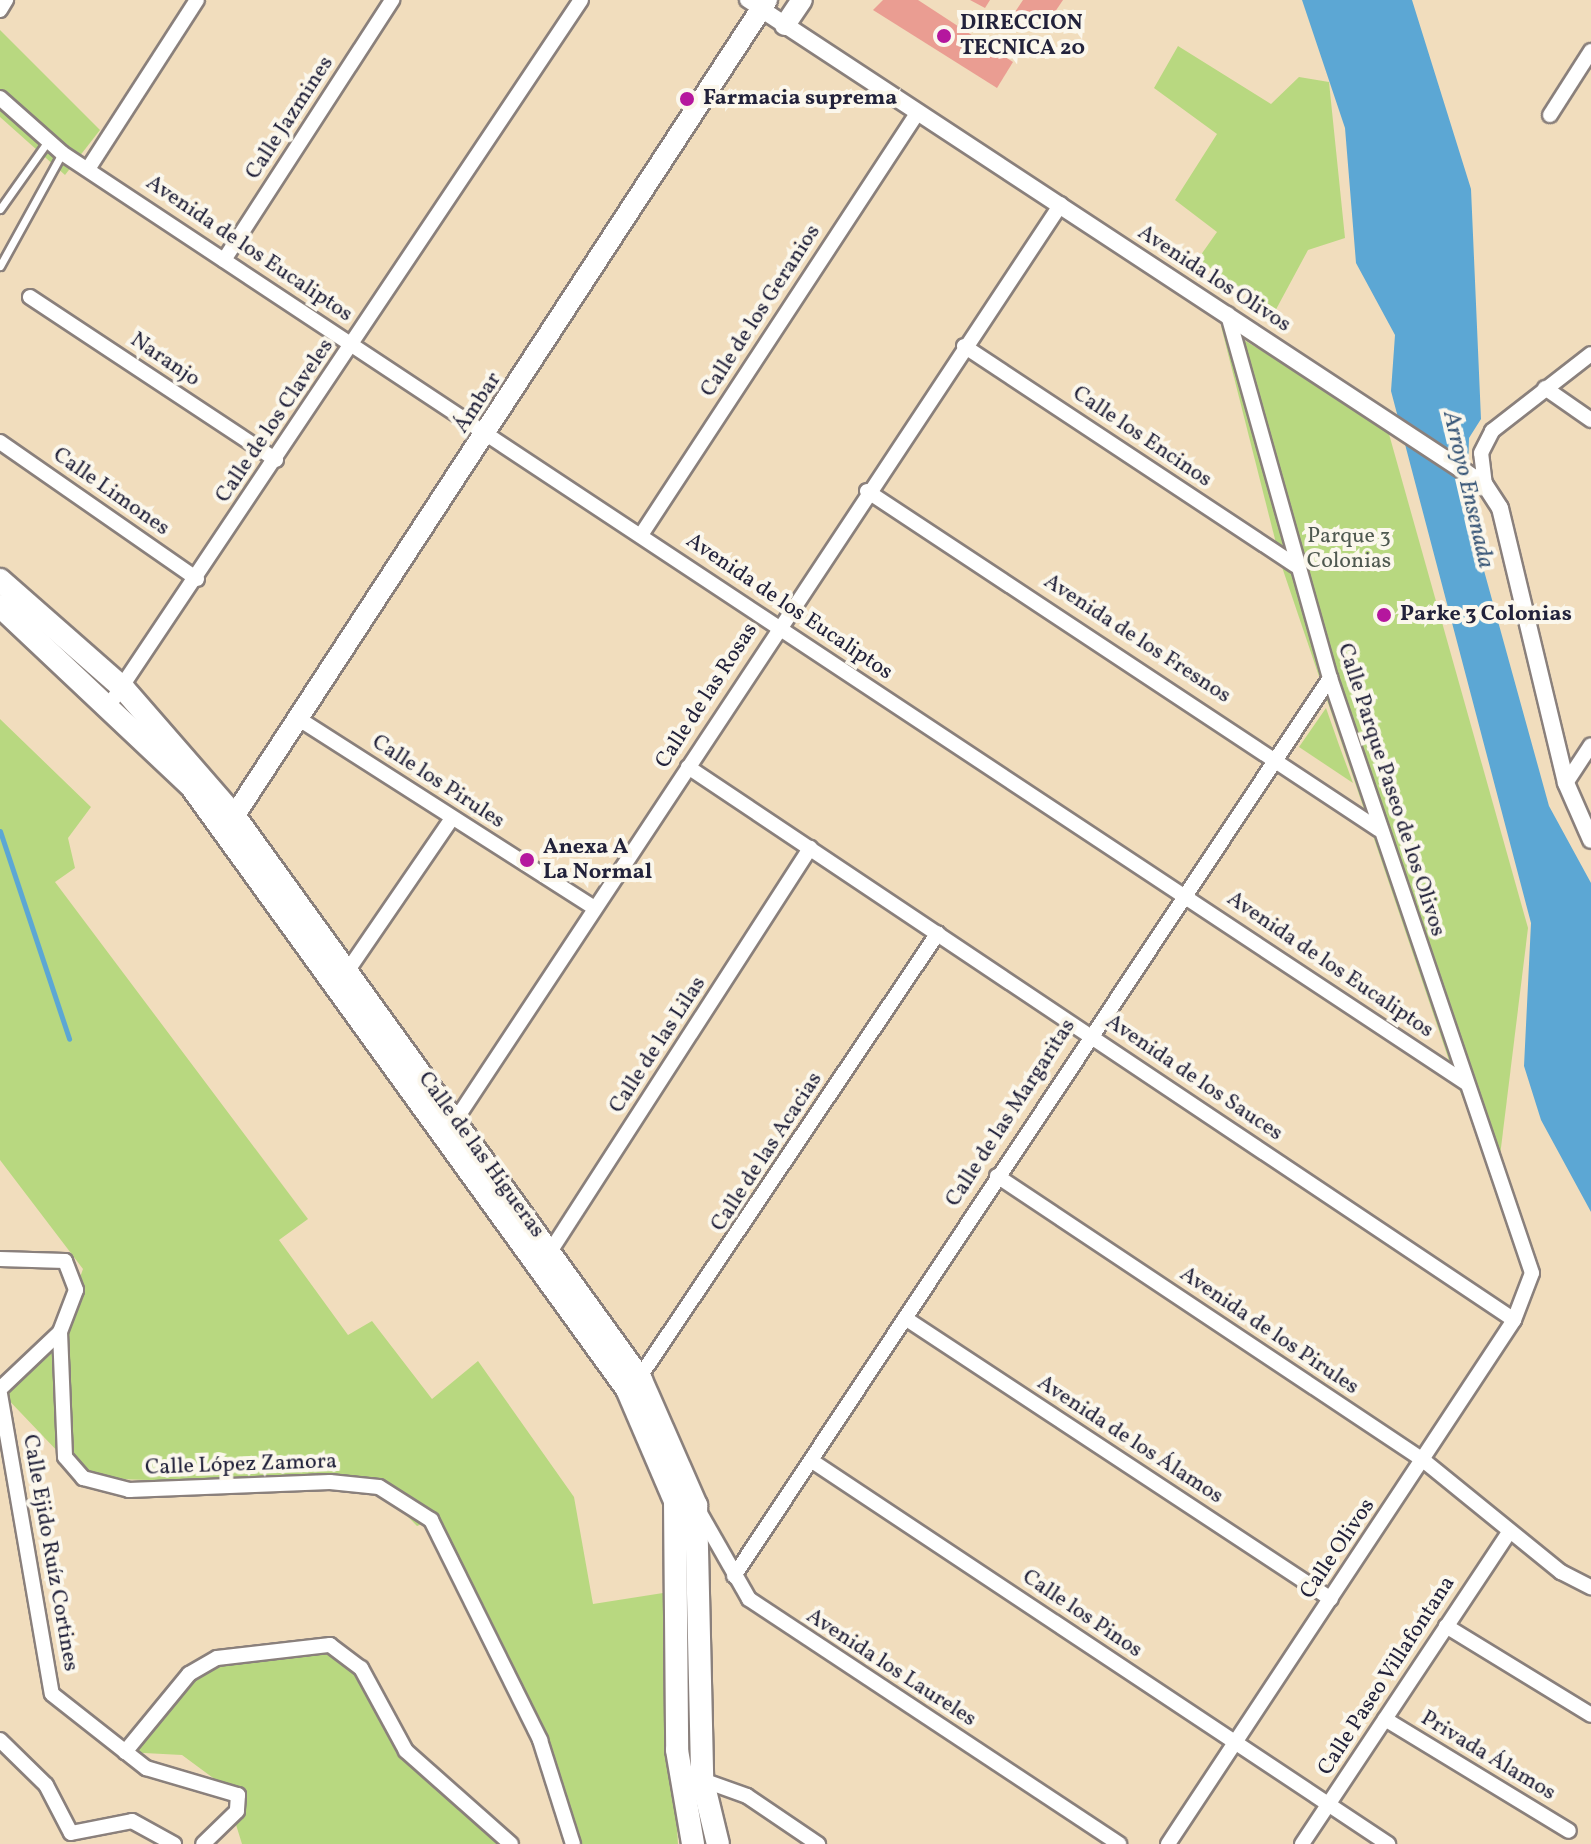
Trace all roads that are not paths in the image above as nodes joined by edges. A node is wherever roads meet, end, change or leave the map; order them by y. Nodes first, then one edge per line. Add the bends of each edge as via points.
1 (6, 0) edge
2 (197, 0) edge
3 (392, 0) edge
4 (581, 0) edge
5 (802, 0) edge
6 (758, 3) edge
7 (0, 10) edge
8 (785, 25) junction
9 (1591, 51) edge
10 (0, 98) edge
11 (918, 112) junction
12 (1550, 115) dead end
13 (48, 141) junction
14 (62, 153) junction
15 (88, 169) junction
16 (1061, 204) junction
17 (0, 209) edge
18 (224, 260) junction
19 (0, 266) edge
20 (30, 297) dead end
21 (1228, 314) junction
22 (352, 345) junction
23 (964, 346) junction
24 (1591, 354) edge
25 (1545, 388) junction
26 (1591, 420) edge
27 (488, 433) junction
28 (0, 442) edge
29 (276, 460) junction
30 (1485, 485) junction
31 (867, 491) junction
32 (641, 535) junction
33 (1295, 565) junction
34 (197, 579) junction
35 (0, 580) edge
36 (0, 606) edge
37 (779, 627) junction
38 (1330, 678) junction
39 (116, 696) junction
40 (299, 719) junction
41 (1591, 745) edge
42 (1274, 754) junction
43 (688, 767) junction
44 (1566, 783) junction
45 (452, 818) junction
46 (230, 824) junction
47 (1379, 829) junction
48 (1591, 840) edge
49 (810, 848) junction
50 (1182, 892) junction
51 (595, 908) junction
52 (938, 933) junction
53 (340, 982) junction
54 (1089, 1033) junction
55 (1466, 1083) junction
56 (452, 1127) junction
57 (997, 1176) junction
58 (547, 1258) junction
59 (0, 1259) edge
60 (1532, 1273) joint
61 (905, 1318) junction
62 (1514, 1320) junction
63 (60, 1332) junction
64 (634, 1384) junction
65 (0, 1392) edge
66 (1423, 1460) junction
67 (812, 1461) junction
68 (685, 1503) junction
69 (1509, 1532) junction
70 (734, 1576) junction
71 (1591, 1587) edge
72 (1331, 1599) junction
73 (1446, 1626) junction
74 (1591, 1715) edge
75 (1385, 1719) junction
76 (0, 1740) edge
77 (1236, 1743) junction
78 (125, 1752) junction
79 (691, 1778) junction
80 (1328, 1805) junction
81 (1569, 1831) dead end
82 (69, 1838) edge
83 (174, 1844) edge
84 (203, 1844) edge
85 (511, 1844) edge
86 (573, 1844) edge
87 (693, 1844) edge
88 (718, 1844) edge
89 (818, 1844) edge
90 (1119, 1844) edge
91 (1168, 1844) edge
92 (1302, 1844) edge
93 (1388, 1844) edge

1 - 7 street
2 - 15 street
3 - 18 street, Calle Jazmines
4 - 22 street, Calle de los Claveles
5 - 8 main road
6 - 8 street, Avenida los Olivos
6 - 27 main road, Ámbar
8 - 11 street, Avenida los Olivos
9 - 12 street
10 - 13 street, Avenida de los Eucaliptos
11 - 16 street, Avenida los Olivos
11 - 32 street, Calle de los Geranios
13 - 14 street, Avenida de los Eucaliptos
13 - 17 lane
14 - 15 street, Avenida de los Eucaliptos
14 - 19 lane
15 - 18 street, Avenida de los Eucaliptos
16 - 21 street, Avenida los Olivos
16 - 23 street, Calle de las Rosas
18 - 22 street, Avenida de los Eucaliptos
20 - 29 street, Naranjo
21 - 30 street, Avenida los Olivos
21 - 33 street, Calle Parque Paseo de los Olivos
22 - 27 street, Avenida de los Eucaliptos
22 - 29 street, Calle de los Claveles
23 - 31 street, Calle de las Rosas
23 - 33 street, Calle los Encinos
24 - 25 street
25 - 26 street
25 - 30 street via 1492,431 1481,453
27 - 32 street, Avenida de los Eucaliptos
27 - 40 main road, Ámbar
28 - 34 street, Calle Limones
29 - 34 street, Calle de los Claveles
30 - 44 street via 1500,508
31 - 37 street, Calle de las Rosas
31 - 42 street, Avenida de los Fresnos
32 - 37 street, Avenida de los Eucaliptos
33 - 38 street, Calle Parque Paseo de los Olivos
34 - 39 street, Calle de los Claveles
35 - 39 main road, Calle de las Higueras
36 - 39 main road, Calle de las Higueras
37 - 43 street, Calle de las Rosas
37 - 50 street, Avenida de los Eucaliptos
38 - 42 street, Calle de las Margaritas
38 - 47 street, Calle Parque Paseo de los Olivos
39 - 46 main road, Calle de las Higueras
40 - 45 street, Calle los Pirules
40 - 46 main road, Ámbar
41 - 44 street
42 - 47 street, Avenida de los Fresnos
42 - 50 street, Calle de las Margaritas
43 - 49 street, Avenida de los Sauces
43 - 51 street, Calle de las Rosas
44 - 48 street
45 - 51 street, Calle los Pirules
45 - 53 street
46 - 53 main road, Calle de las Higueras
47 - 55 street, Calle Parque Paseo de los Olivos
49 - 52 street, Avenida de los Sauces
49 - 58 street, Calle de las Lilas
50 - 54 street, Calle de las Margaritas
50 - 55 street, Avenida de los Eucaliptos
51 - 56 street, Calle de las Rosas
52 - 54 street, Avenida de los Sauces
52 - 64 street, Calle de las Acacias
53 - 56 main road, Calle de las Higueras
54 - 57 street, Calle de las Margaritas
54 - 62 street, Avenida de los Sauces
55 - 60 street, Calle Parque Paseo de los Olivos
56 - 58 main road, Calle de las Higueras
57 - 61 street, Calle de las Margaritas
57 - 66 street, Avenida de los Pirules
58 - 64 main road, Calle de las Higueras
59 - 63 street, Calle Ejido Ruíz Cortines via 65,1261 76,1290
60 - 62 street, Calle Olivos
61 - 67 street, Calle de las Margaritas
61 - 72 street, Avenida de los Álamos
62 - 66 street, Calle Olivos
63 - 65 street, Calle Ejido Ruíz Cortines
63 - 86 street, Calle López Zamora via 65,1457 83,1478 129,1490 330,1482 379,1487 431,1520 540,1740
64 - 68 main road, Calle de las Higueras
65 - 78 street, Calle Ejido Ruíz Cortines via 52,1694
66 - 69 street, Avenida de los Pirules
66 - 72 street, Calle Olivos
67 - 70 street, Calle de las Margaritas
67 - 77 street, Calle los Pinos
68 - 70 street, Avenida los Laureles
68 - 79 main road, Calle de las Higueras
69 - 71 street, Avenida de los Pirules
69 - 73 street, Calle Paseo Villafontana
70 - 90 street, Avenida los Laureles via 761,1608
72 - 77 street, Calle Olivos
73 - 74 street
73 - 75 street, Calle Paseo Villafontana
75 - 80 street, Calle Paseo Villafontana
75 - 81 street, Privada Álamos
76 - 82 street via 46,1785
77 - 80 street, Calle los Pinos
77 - 91 street, Calle Olivos
78 - 84 street, Calle Ejido Ruíz Cortines via 146,1768 238,1795 237,1811
78 - 85 street via 189,1674 217,1658 330,1645 361,1668 406,1751
79 - 87 main road, Calle de las Higueras
79 - 88 main road, Calle de las Higueras
79 - 89 street via 747,1796
80 - 92 street, Calle Paseo Villafontana
80 - 93 street, Calle los Pinos
82 - 83 street via 132,1821

